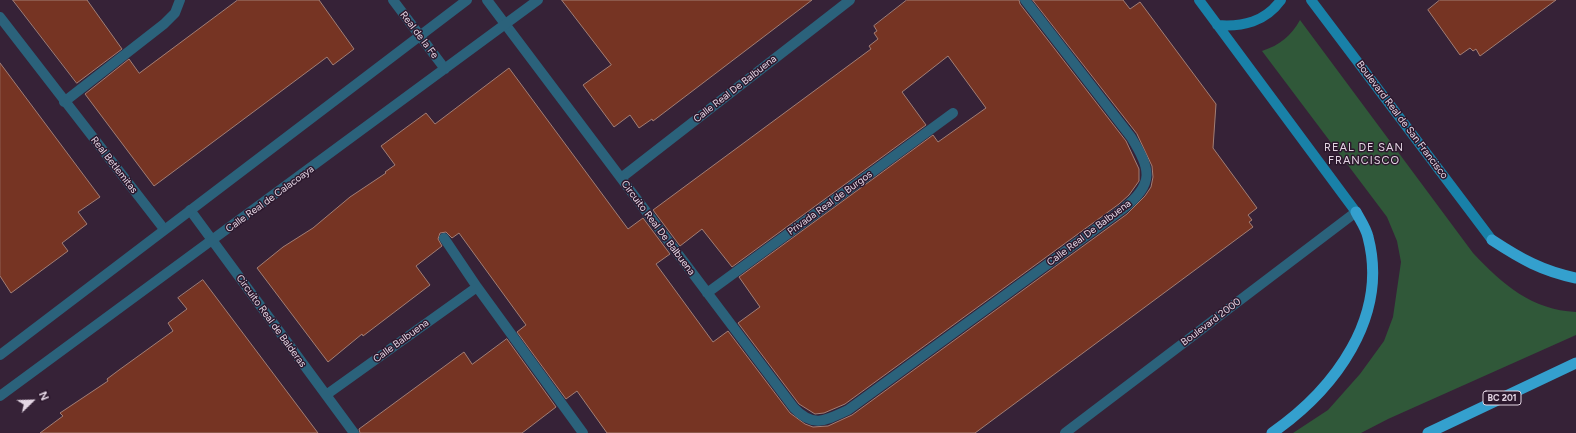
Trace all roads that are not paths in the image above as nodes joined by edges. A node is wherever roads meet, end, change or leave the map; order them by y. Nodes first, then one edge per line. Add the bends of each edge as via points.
1 (180, 0) edge
2 (393, 0) edge
3 (467, 0) edge
4 (487, 0) edge
5 (538, 0) edge
6 (850, 0) edge
7 (1025, 0) edge
8 (1199, 0) edge
9 (1281, 0) edge
10 (1311, 0) edge
11 (0, 17) edge
12 (505, 24) junction
13 (1217, 25) junction
14 (419, 36) junction
15 (446, 69) junction
16 (64, 102) junction
17 (953, 113) dead end
18 (621, 178) junction
19 (190, 210) junction
20 (1356, 212) junction
21 (164, 229) junction
22 (444, 238) dead end
23 (1492, 240) joint
24 (212, 241) junction
25 (1576, 278) edge
26 (477, 287) junction
27 (707, 293) junction
28 (0, 355) edge
29 (1576, 363) edge
30 (326, 395) junction
31 (0, 396) edge
32 (848, 410) joint
33 (354, 433) edge
34 (583, 433) edge
35 (1065, 433) edge
36 (1272, 433) edge
37 (1428, 433) edge

1 - 16 street via 175,13 164,24
2 - 14 street, Real de la Fe
3 - 14 street
4 - 12 street, Circuito Real De Balbuena
5 - 12 street, Calle Real de Calacoaya
6 - 18 street, Calle Real De Balbuena
7 - 32 street, Calle Real De Balbuena via 1131,137 1145,159 1147,180 1138,197 1123,209
8 - 13 main road
9 - 13 main road via 1275,9 1256,20 1237,26
10 - 23 main road, Boulevard Real de San Francisco
11 - 16 street, Real Betlemitas
12 - 15 street, Calle Real de Calacoaya
12 - 18 street, Circuito Real De Balbuena
13 - 20 main road
14 - 15 street, Real de la Fe
14 - 19 street
15 - 24 street, Calle Real de Calacoaya
16 - 21 street, Real Betlemitas
17 - 27 street, Privada Real de Burgos
18 - 27 street, Circuito Real De Balbuena
19 - 21 street
19 - 24 street, Circuito Real de Balderas
20 - 35 street, Boulevard 2000
20 - 36 highway via 1368,235 1373,262 1373,286 1368,313 1339,370 1315,398
21 - 28 street
22 - 26 street
23 - 25 highway via 1521,260 1555,274
24 - 30 street, Circuito Real de Balderas
24 - 31 street, Calle Real de Calacoaya
26 - 30 street, Calle Balbuena
26 - 34 street
27 - 32 street, Circuito Real De Balbuena via 804,419 824,420
29 - 37 highway, BC 201
30 - 33 street, Circuito Real de Balderas

